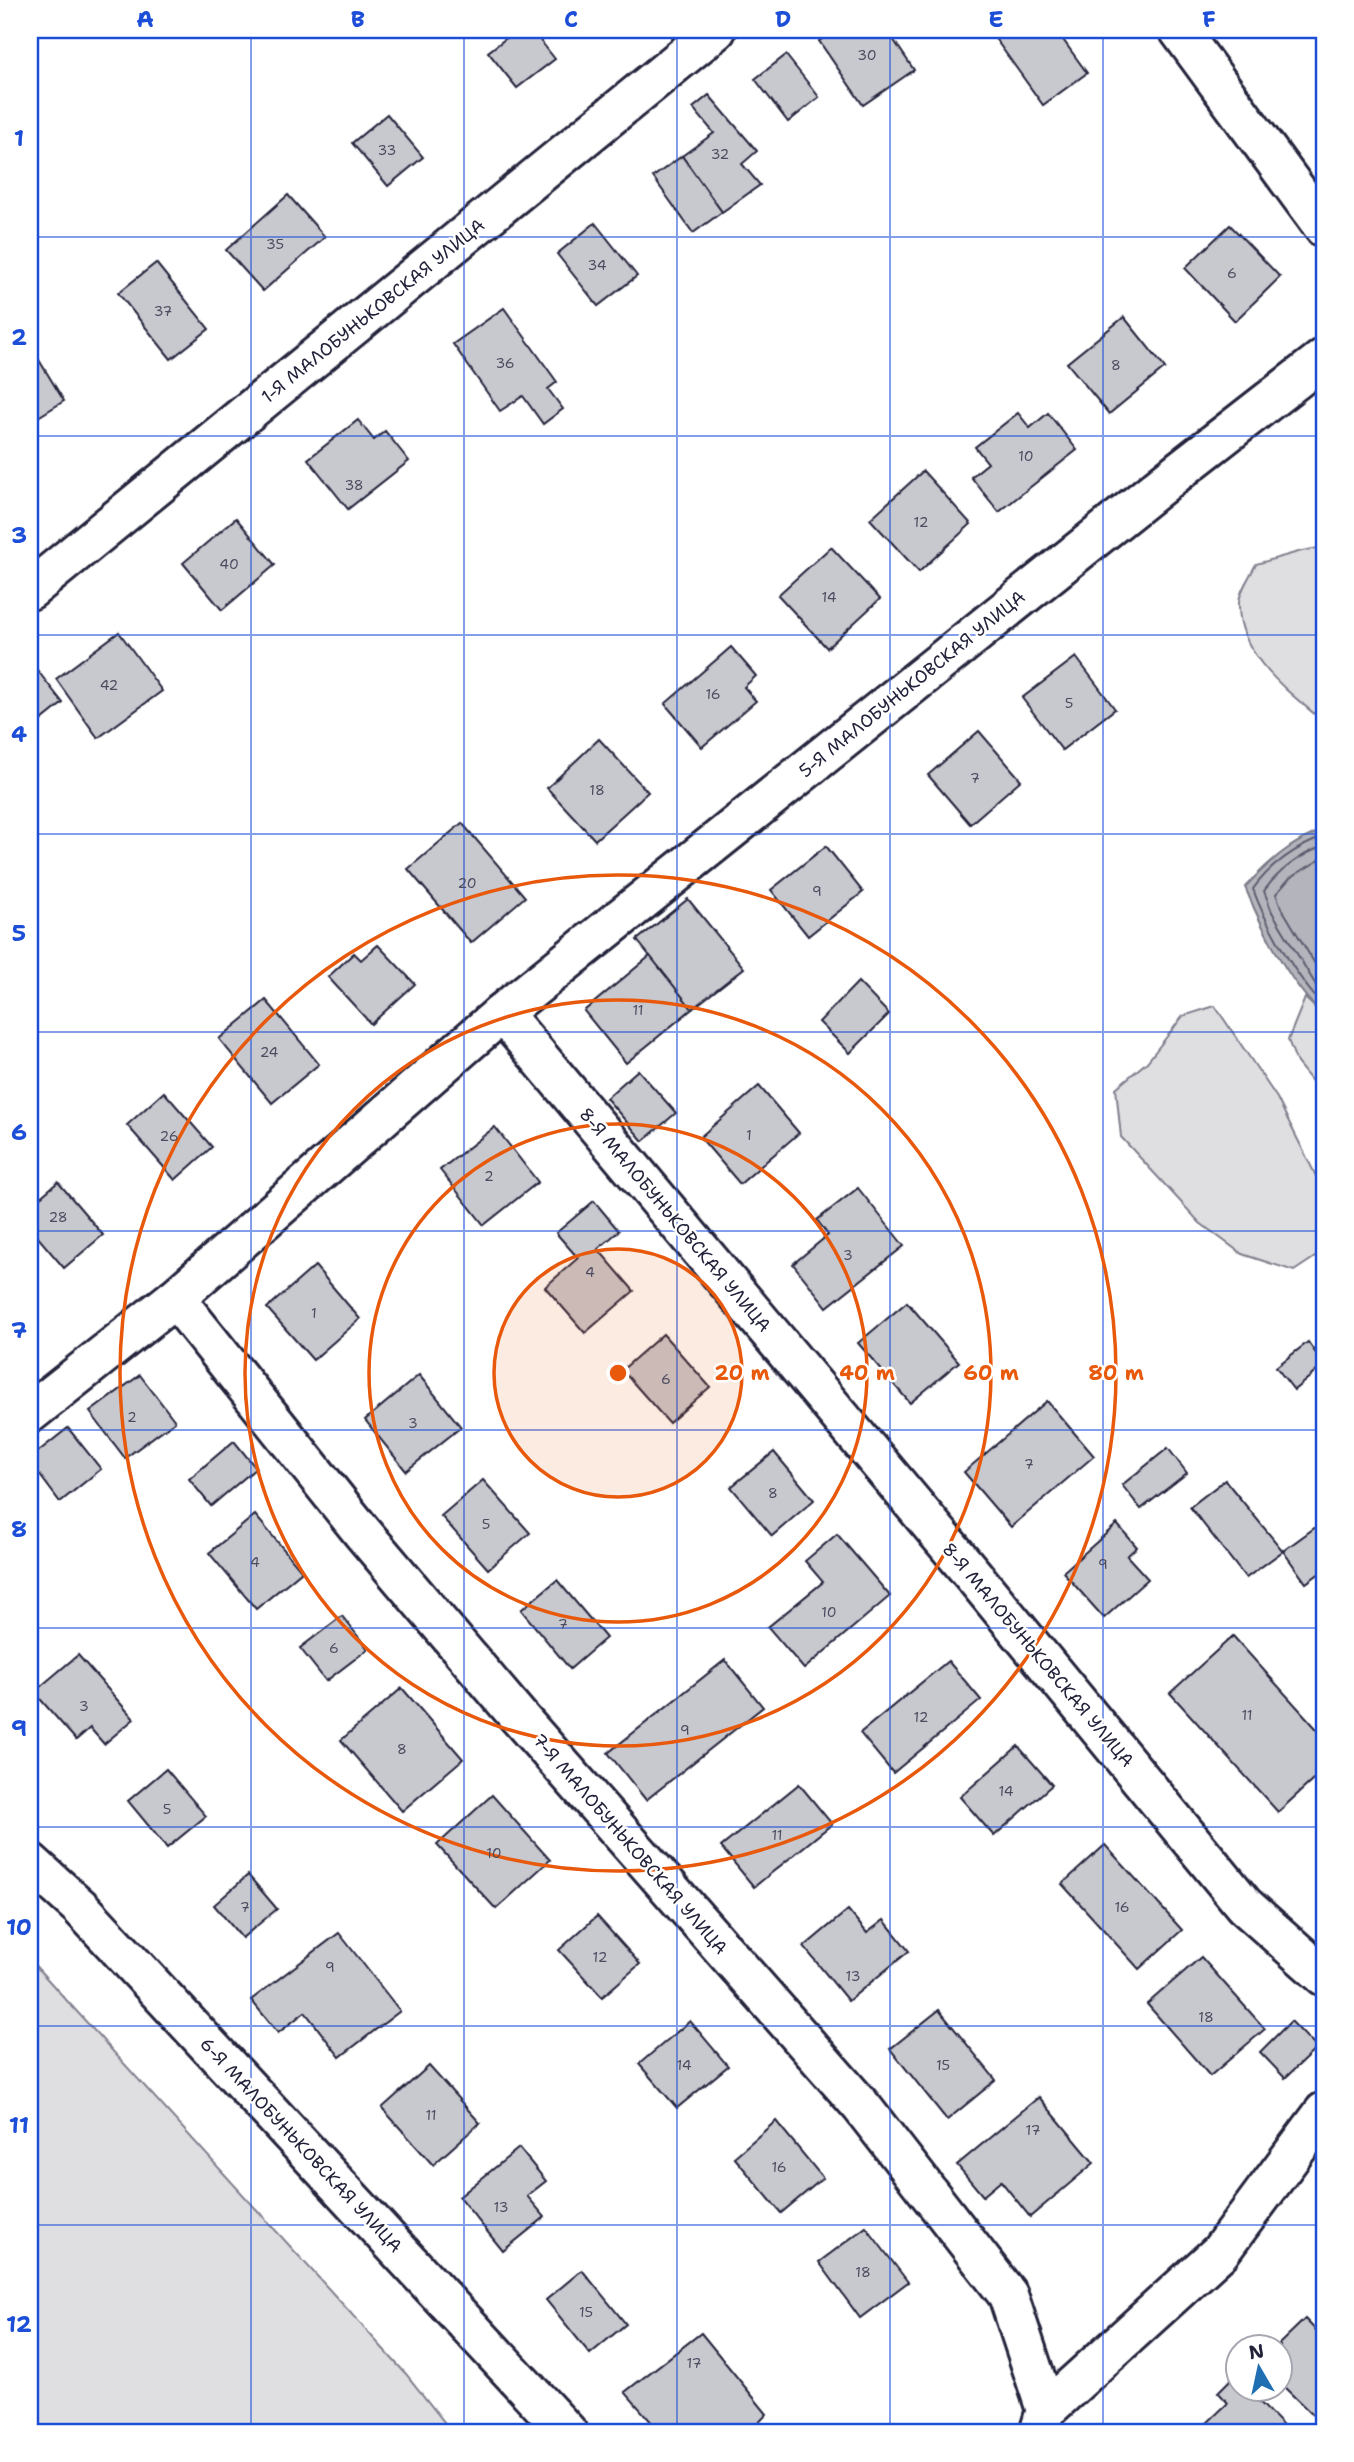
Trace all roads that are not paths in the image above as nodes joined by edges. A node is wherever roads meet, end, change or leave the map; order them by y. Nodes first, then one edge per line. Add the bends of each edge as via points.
1 (716, 30) edge
2 (1179, 30) edge
3 (1324, 228) edge
4 (1324, 358) edge
5 (30, 590) edge
6 (502, 1013) junction
7 (175, 1298) junction
8 (30, 1413) edge
9 (30, 1862) edge
10 (1324, 1976) edge
11 (1324, 2112) edge
12 (1043, 2421) edge
13 (567, 2432) edge

1 - 5 street, 1-Я МАЛОБУНЬКОВСКАЯ УЛИЦА
2 - 3 street
4 - 6 street, 5-Я МАЛОБУНЬКОВСКАЯ УЛИЦА
6 - 7 street
6 - 10 street, 8-Я МАЛОБУНЬКОВСКАЯ УЛИЦА via 1244,1905
7 - 8 street
7 - 12 street, 7-Я МАЛОБУНЬКОВСКАЯ УЛИЦА via 508,1705 862,2107 1008,2295
9 - 13 street, 6-Я МАЛОБУНЬКОВСКАЯ УЛИЦА via 81,1908
11 - 12 street via 1220,2252

